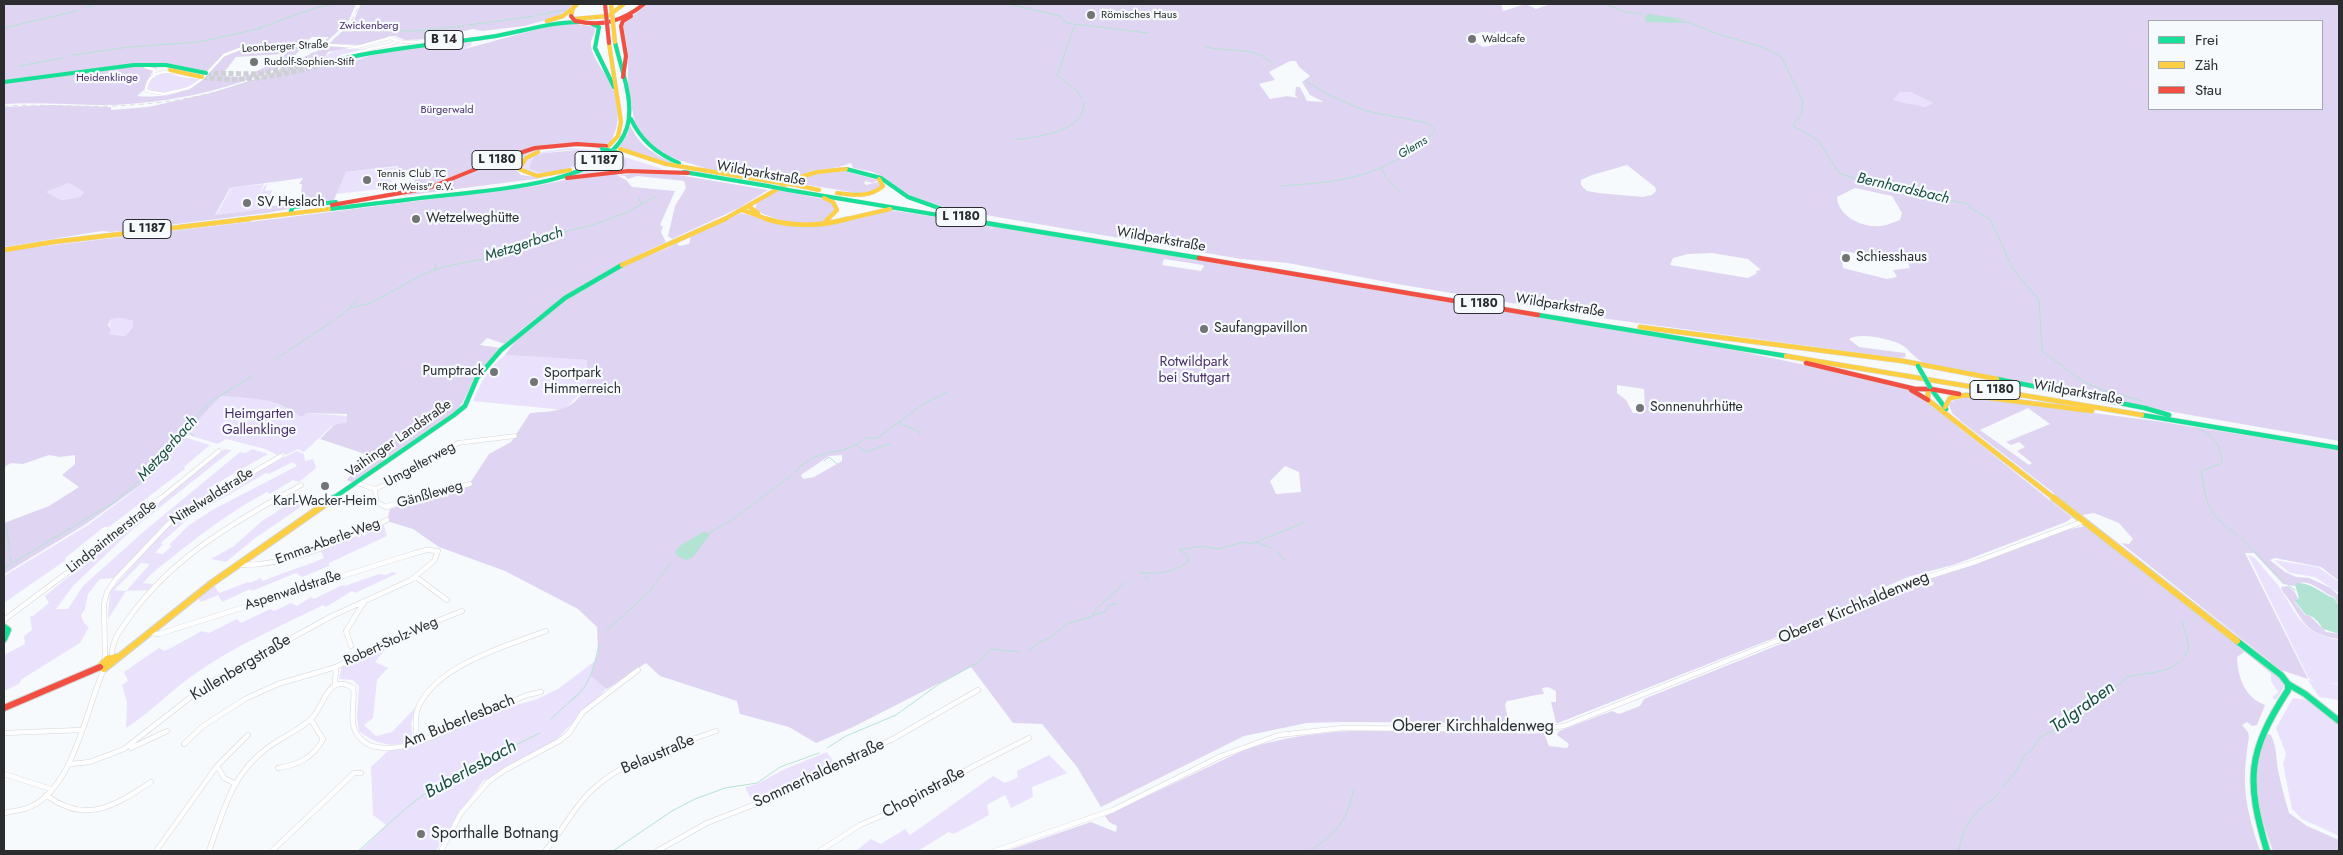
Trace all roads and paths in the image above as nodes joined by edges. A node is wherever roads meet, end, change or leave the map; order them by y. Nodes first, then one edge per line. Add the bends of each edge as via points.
1 (605, 4) edge
2 (611, 4) edge
3 (624, 4) edge
4 (644, 4) edge
5 (575, 6) edge
6 (638, 7) edge
7 (630, 16) junction
8 (575, 20) junction
9 (592, 24) junction
10 (493, 36) junction
11 (397, 40) junction
12 (419, 42) junction
13 (612, 42) junction
14 (365, 50) junction
15 (144, 67) junction
16 (177, 71) junction
17 (153, 76) junction
18 (622, 80) junction
19 (4, 83) edge
20 (618, 96) junction
21 (628, 113) junction
22 (604, 147) junction
23 (570, 170) junction
24 (691, 171) junction
25 (877, 177) junction
26 (543, 183) junction
27 (812, 193) junction
28 (837, 193) junction
29 (346, 202) junction
30 (332, 205) junction
31 (748, 206) junction
32 (905, 208) junction
33 (292, 209) junction
34 (742, 210) junction
35 (950, 212) junction
36 (761, 215) junction
37 (814, 226) junction
38 (4, 249) edge
39 (1221, 259) junction
40 (1236, 262) junction
41 (1640, 327) junction
42 (1722, 345) junction
43 (1917, 365) junction
44 (1902, 386) junction
45 (1930, 388) junction
46 (1966, 395) junction
47 (1928, 400) junction
48 (1945, 407) junction
49 (2169, 415) junction
50 (1956, 421) junction
51 (515, 436) dead end
52 (2268, 436) junction
53 (2339, 443) edge
54 (2339, 448) edge
55 (219, 451) dead end
56 (281, 456) dead end
57 (357, 483) junction
58 (470, 484) dead end
59 (301, 485) dead end
60 (375, 489) junction
61 (387, 520) dead end
62 (2084, 521) junction
63 (438, 551) joint
64 (238, 565) junction
65 (416, 577) junction
66 (447, 600) dead end
67 (364, 602) junction
68 (462, 611) dead end
69 (4, 620) edge
70 (4, 627) edge
71 (546, 631) dead end
72 (149, 633) junction
73 (4, 639) edge
74 (351, 646) dead end
75 (109, 648) junction
76 (115, 656) junction
77 (105, 660) junction
78 (336, 667) junction
79 (102, 668) junction
80 (638, 670) dead end
81 (2288, 684) junction
82 (336, 685) junction
83 (978, 690) dead end
84 (542, 692) dead end
85 (4, 708) edge
86 (311, 720) junction
87 (2339, 721) edge
88 (82, 730) junction
89 (167, 731) dead end
90 (716, 731) dead end
91 (4, 733) edge
92 (248, 735) dead end
93 (1029, 738) dead end
94 (418, 742) junction
95 (184, 744) dead end
96 (124, 750) junction
97 (70, 764) junction
98 (217, 766) junction
99 (278, 768) dead end
100 (362, 773) dead end
101 (4, 774) edge
102 (151, 782) dead end
103 (234, 783) junction
104 (51, 789) junction
105 (46, 795) junction
106 (4, 813) edge
107 (156, 851) edge
108 (209, 851) edge
109 (272, 851) edge
110 (441, 851) edge
111 (545, 851) edge
112 (657, 851) edge
113 (820, 851) edge
114 (995, 851) edge
115 (2267, 851) edge

1 - 13 main road, bridge
2 - 13 main road, bridge
3 - 10 main road, B 14 via 618,11 601,17 564,20
4 - 6 main road, L 1187
5 - 8 main road
5 - 12 main road, B 14 via 558,18 514,30
6 - 7 main road, L 1187
7 - 9 main road, L 1187
7 - 18 main road, L 1187 via 622,23 626,56
8 - 9 main road, L 1187
8 - 10 main road
9 - 20 main road via 600,28 596,37 597,52
10 - 14 main road, B 14 via 399,46 341,58
11 - 12 street, Leonberger Straße
11 - 14 street, Leonberger Straße
11 - 17 street, Leonberger Straße via 390,38 357,46 244,47 224,55 194,86 170,94 146,91 146,85
12 - 14 main road, B 14
13 - 18 main road
13 - 20 main road
15 - 16 main road
15 - 17 street via 155,70
15 - 19 main road
16 - 17 street via 164,71
16 - 19 main road via 204,75 166,65 134,64
18 - 21 main road, L 1187
20 - 23 main road, L 1187 via 621,122 616,139 596,158
21 - 24 main road, L 1187 via 635,132 646,146
21 - 26 main road, L 1187 via 624,136 610,152 579,170
22 - 23 main road, L 1180 via 544,150 526,157 518,167 522,173 533,176
22 - 24 main road, L 1180
22 - 29 main road, L 1180 via 570,144 536,148 504,157 429,188
23 - 30 main road, L 1187 via 530,181
24 - 26 main road, L 1180 via 619,172
24 - 27 main road, Wildparkstraße / L 1180, bridge
24 - 28 main road, Wildparkstraße / L 1180, bridge
25 - 28 main road via 883,186 877,192 863,195
25 - 31 main road, Vaihinger Landstraße / L 1180 via 846,170 826,170 804,175
25 - 35 main road, L 1180 via 908,197
26 - 38 main road, L 1187
27 - 32 main road, Wildparkstraße / L 1180
27 - 37 main road, L 1180 via 831,201 837,208 830,219
28 - 35 main road, Wildparkstraße / L 1180
29 - 30 main road, L 1180
29 - 33 main road, L 1187
30 - 33 main road, L 1187
31 - 34 main road, Vaihinger Landstraße
31 - 36 main road, L 1180
32 - 37 main road, L 1180 via 867,211
32 - 39 main road, Wildparkstraße / L 1180
33 - 38 main road, L 1187
34 - 36 main road, L 1180
34 - 57 main road, Vaihinger Landstraße via 625,263 556,304 501,350 477,378 460,410
35 - 39 main road, Wildparkstraße / L 1180
36 - 37 main road, L 1180 via 794,225
39 - 40 main road, Wildparkstraße / L 1180
40 - 41 main road, Wildparkstraße / L 1180
40 - 42 main road, Wildparkstraße / L 1180
41 - 43 main road
41 - 49 main road, Wildparkstraße / L 1180
42 - 44 main road
42 - 52 main road, Wildparkstraße / L 1180
43 - 45 main road, bridge
43 - 49 main road
44 - 45 main road
44 - 47 main road
45 - 46 main road
45 - 47 main road
45 - 48 main road
46 - 48 main road via 1950,398
46 - 52 main road
47 - 50 main road
48 - 50 main road
49 - 53 main road, Wildparkstraße / L 1180
50 - 62 main road
51 - 60 street, Umgelterweg via 458,443
52 - 54 main road, Wildparkstraße / L 1180
55 - 69 street, Lindpaintnerstraße via 99,549
56 - 75 street, Nittelwaldstraße via 172,520 116,579 104,604
57 - 60 street, Umgelterweg
57 - 64 main road, Vaihinger Landstraße
58 - 60 street, Gänßleweg via 386,507 376,502
59 - 75 street via 202,544 154,586
61 - 64 street, Emma-Aberle-Weg via 298,555 249,566
62 - 81 main road via 2281,675
62 - 114 street, Oberer Kirchhaldenweg via 1978,561 1902,585 1862,607 1564,726 1530,730 1343,728 1279,736 1221,756 1113,810
63 - 65 street, Kullenbergstraße via 433,562
63 - 72 street, Aspenwaldstraße via 412,554 159,634
64 - 72 main road, Vaihinger Landstraße
65 - 66 street
65 - 67 street, Kullenbergstraße
67 - 74 street via 346,631
67 - 96 street, Kullenbergstraße via 337,613 218,678
68 - 78 street, Robert-Stolz-Weg via 377,646
70 - 73 main road via 8,630
71 - 94 street via 458,667 436,682 418,707 415,724
72 - 76 main road, Vaihinger Landstraße
75 - 76 street
75 - 77 street, Nittelwaldstraße
76 - 77 main road, Vaihinger Landstraße
76 - 79 main road, Vaihinger Landstraße via 112,664
77 - 79 main road, Vaihinger Landstraße
78 - 82 street, Robert-Stolz-Weg
78 - 95 street via 278,684 245,699 203,726
79 - 85 main road
79 - 88 street, Vaihinger Landstraße
80 - 110 street via 583,712 569,733 559,741 488,782 461,813
81 - 87 main road
81 - 115 main road via 2288,690 2260,730 2252,765 2251,800
82 - 86 street via 330,689
82 - 94 street, Am Buberlesbach via 347,684 352,688 356,733 362,740 372,746 388,748
83 - 112 street, Sommerhaldenstraße via 891,740 774,798 707,823
84 - 94 street, Am Buberlesbach via 527,695
86 - 99 street via 323,739 318,750 294,766
86 - 103 street via 269,746
88 - 91 street
88 - 97 street, Vaihinger Landstraße
89 - 96 street
90 - 111 street, Belaustraße via 628,766 597,786
92 - 98 street
93 - 113 street, Chopinstraße via 900,808 860,825
96 - 97 street, Kullenbergstraße via 102,759
97 - 104 street, Vaihinger Landstraße
98 - 103 street via 224,778
98 - 107 street
100 - 109 street via 354,773
101 - 104 street
102 - 105 street via 120,801 86,810 69,810
103 - 108 street
104 - 105 street, Vaihinger Landstraße
105 - 106 street, Vaihinger Landstraße via 28,807

